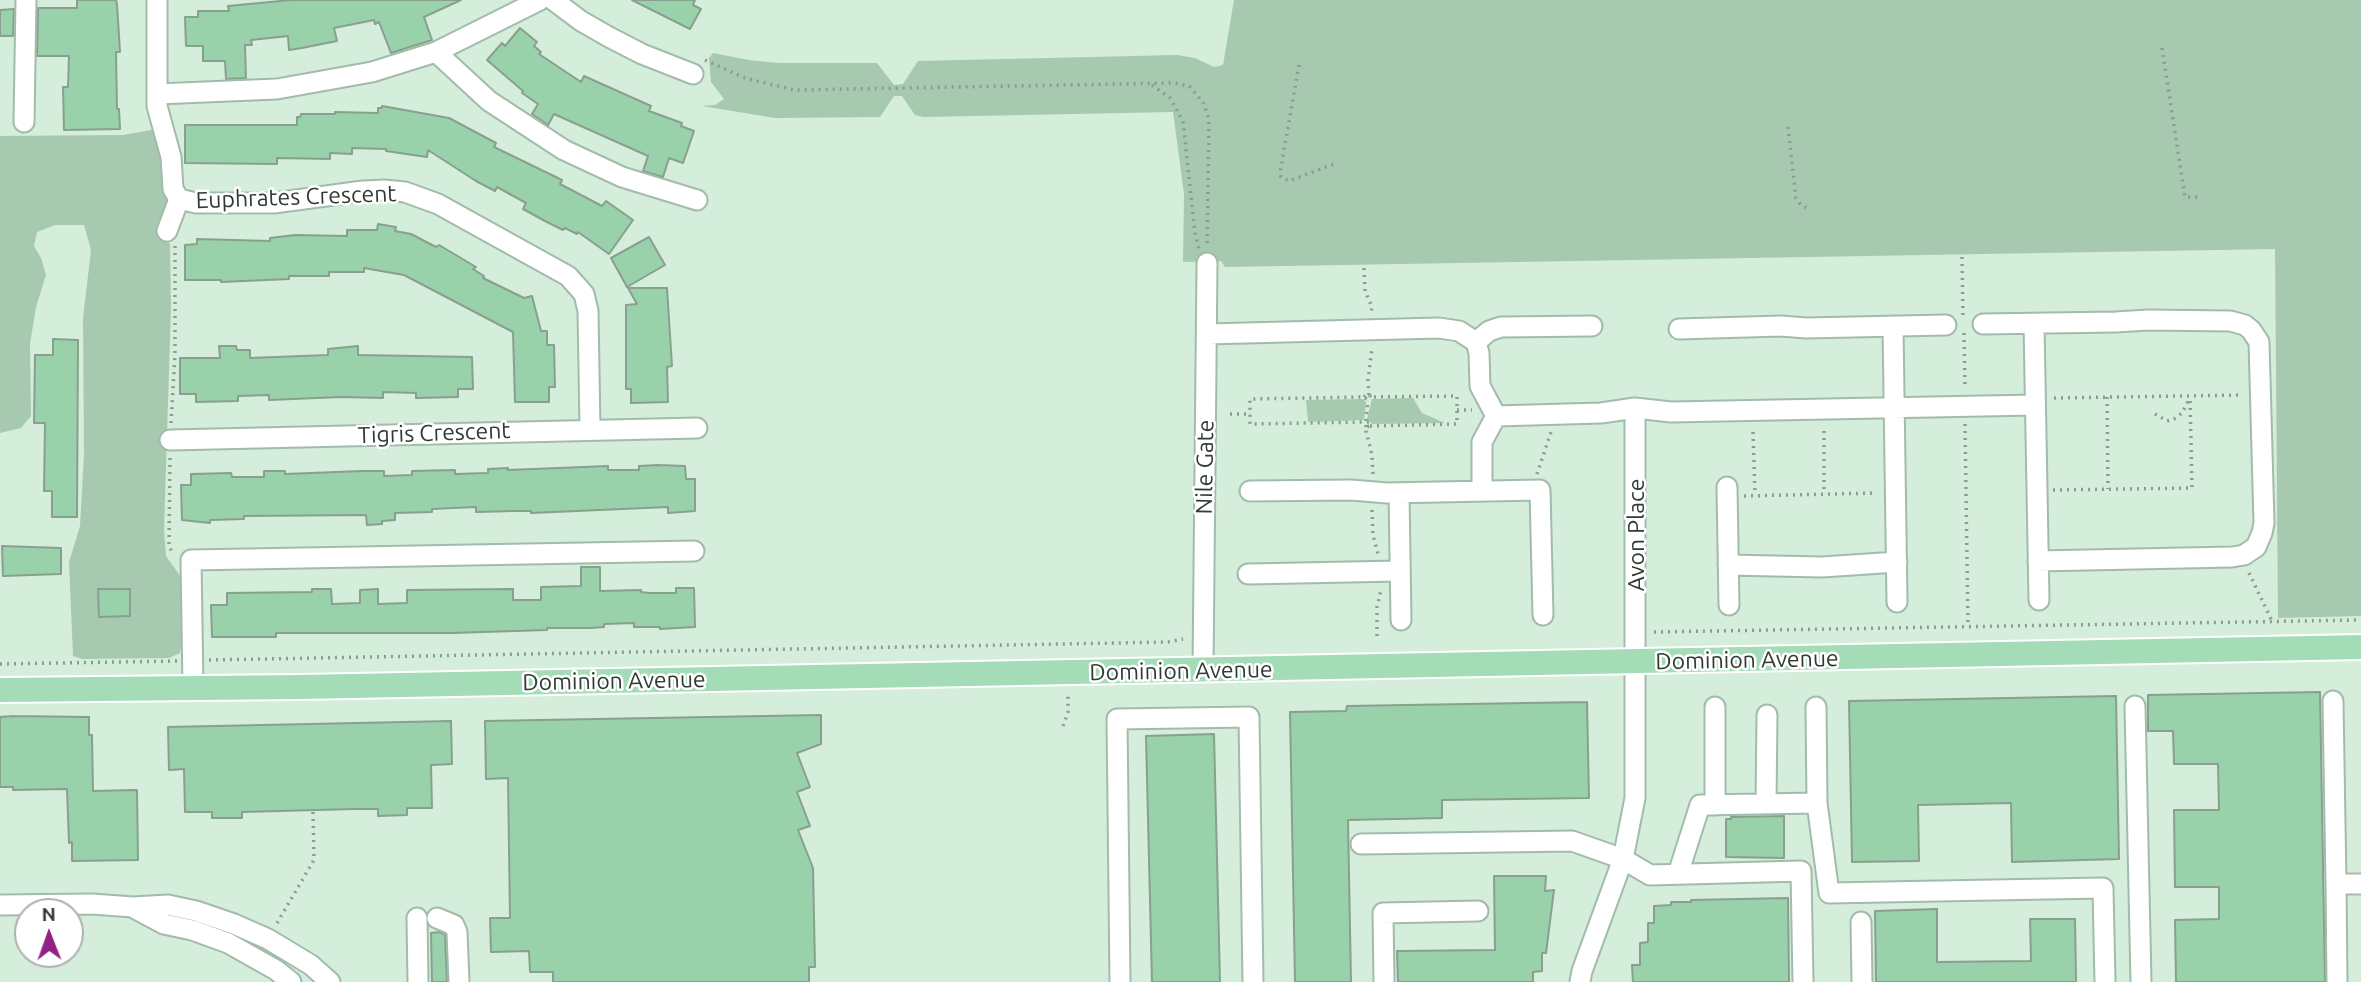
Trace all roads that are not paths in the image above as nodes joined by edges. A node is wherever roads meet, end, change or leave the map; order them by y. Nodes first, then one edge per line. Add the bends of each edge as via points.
1 (26, 0) edge
2 (157, 0) edge
3 (540, 0) edge
4 (553, 0) edge
5 (436, 52) junction
6 (693, 74) road end
7 (157, 93) junction
8 (24, 122) dead end
9 (179, 199) junction
10 (697, 200) dead end
11 (167, 232) road end
12 (1208, 263) road end
13 (1983, 324) dead end
14 (2034, 324) junction
15 (1946, 325) dead end
16 (1592, 326) dead end
17 (1893, 326) junction
18 (1679, 330) dead end
19 (1207, 334) junction
20 (1476, 342) junction
21 (2042, 401) junction
22 (1635, 408) junction
23 (1894, 408) junction
24 (1496, 416) junction
25 (697, 428) dead end
26 (590, 429) junction
27 (170, 440) road end
28 (1250, 491) dead end
29 (1482, 491) junction
30 (1728, 492) road end
31 (1399, 493) junction
32 (694, 551) dead end
33 (2038, 561) junction
34 (1897, 562) junction
35 (1728, 565) junction
36 (1400, 571) junction
37 (1248, 574) dead end
38 (2039, 600) dead end
39 (1898, 602) dead end
40 (1728, 605) dead end
41 (1543, 615) dead end
42 (1401, 620) dead end
43 (2361, 647) edge
44 (1636, 662) junction
45 (1203, 670) junction
46 (193, 687) junction
47 (0, 690) edge
48 (2333, 701) dead end
49 (1716, 706) dead end
50 (2135, 706) dead end
51 (1816, 707) dead end
52 (1767, 715) dead end
53 (1817, 803) junction
54 (1766, 804) junction
55 (1715, 805) junction
56 (1361, 844) dead end
57 (1623, 859) junction
58 (1678, 874) junction
59 (2336, 884) junction
60 (2361, 884) edge
61 (0, 905) edge
62 (133, 907) junction
63 (1478, 911) dead end
64 (1861, 922) dead end
65 (228, 943) junction
66 (327, 980) edge
67 (291, 982) edge
68 (418, 982) edge
69 (458, 982) edge
70 (1120, 982) edge
71 (1253, 982) edge
72 (1384, 982) edge
73 (1580, 982) edge
74 (1803, 982) edge
75 (1862, 982) edge
76 (2105, 982) edge
77 (2141, 982) edge
78 (2337, 982) edge

1 - 8 street
2 - 7 street
3 - 5 street
4 - 6 street via 609,37
5 - 7 street via 372,72 305,85
5 - 10 street via 489,101 564,150 622,177
7 - 9 street via 173,188
9 - 11 street
9 - 26 street, Euphrates Crescent via 274,203 395,190 439,204 556,269 575,281 586,301
12 - 19 street, Nile Gate
13 - 14 street
14 - 21 street
14 - 33 street via 2238,322 2259,342 2262,395 2264,523 2258,543 2246,554
15 - 17 street
16 - 20 street via 1500,327
17 - 18 street
17 - 23 street
19 - 20 street via 1439,328 1459,331
19 - 45 street, Nile Gate
20 - 24 street via 1480,386
21 - 23 street
21 - 33 street
22 - 23 street via 1671,412
22 - 24 street
22 - 44 street, Avon Place
23 - 34 street
24 - 29 street via 1482,442
25 - 26 street, Tigris Crescent
26 - 27 street, Tigris Crescent
28 - 31 street
29 - 31 street
29 - 41 street via 1540,490
30 - 35 street
31 - 36 street
32 - 46 street via 191,560
33 - 38 street
34 - 35 street via 1816,567
34 - 39 street
35 - 40 street
36 - 37 street
36 - 42 street
43 - 44 main road, Dominion Avenue
44 - 45 main road, Dominion Avenue
44 - 57 street, Avon Place via 1635,798
45 - 46 main road, Dominion Avenue
46 - 47 main road, Dominion Avenue
48 - 59 street
49 - 55 street
50 - 77 street
51 - 53 street
52 - 54 street
53 - 54 street
53 - 76 street via 1829,893 2103,888
54 - 55 street
55 - 58 street via 1700,806
56 - 57 street via 1572,841
57 - 58 street via 1650,875
57 - 73 street, Avon Place
58 - 74 street via 1801,871
59 - 60 street
59 - 78 street
61 - 62 street
62 - 65 street via 163,924
62 - 66 street via 168,905 234,924 278,944
63 - 72 street via 1383,913
64 - 75 street
65 - 66 street via 253,946 301,975
65 - 67 street
68 - 69 street via 427,918 454,925
70 - 71 street via 1117,719 1249,717

